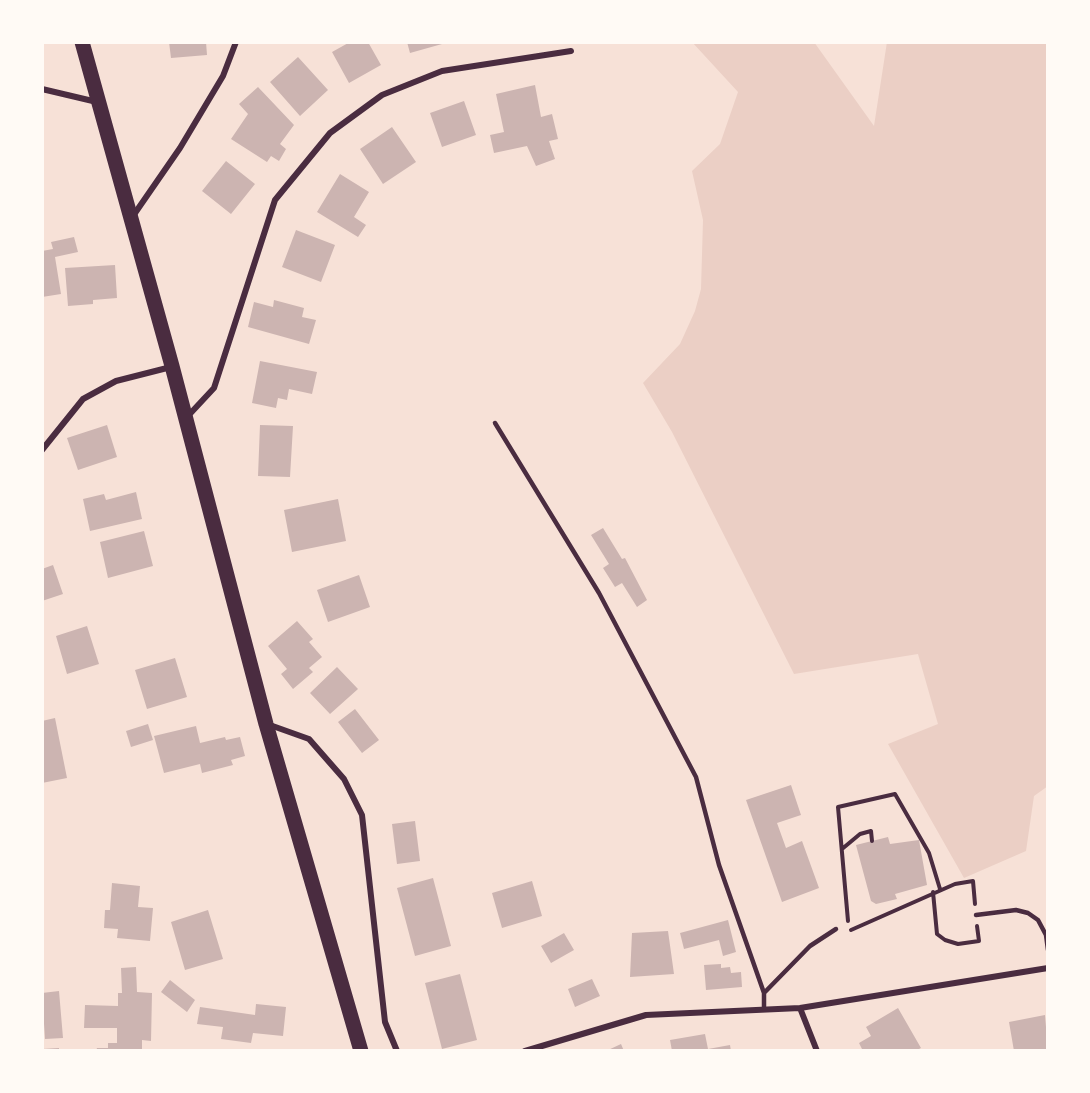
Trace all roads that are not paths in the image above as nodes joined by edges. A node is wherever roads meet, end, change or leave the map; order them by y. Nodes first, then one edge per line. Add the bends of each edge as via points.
1 (82, 42) edge
2 (236, 42) edge
3 (571, 51) dead end
4 (42, 89) edge
5 (100, 102) junction
6 (131, 218) junction
7 (172, 366) junction
8 (185, 420) junction
9 (495, 423) dead end
10 (42, 450) edge
11 (266, 724) junction
12 (976, 915) road end
13 (836, 929) dead end
14 (1048, 950) edge
15 (1048, 968) edge
16 (764, 993) junction
17 (800, 1008) junction
18 (764, 1009) junction
19 (361, 1051) edge
20 (397, 1051) edge
21 (525, 1051) edge
22 (817, 1051) edge

1 - 5 main road
2 - 6 street via 223,76 180,148
3 - 8 street via 442,71 382,95 330,134 275,200 214,388
4 - 5 street
5 - 6 main road
6 - 7 main road
7 - 8 main road
7 - 10 street via 116,381 83,399
8 - 11 main road
9 - 16 lane via 599,593 696,777 719,865
11 - 19 main road
11 - 20 street via 309,739 345,779 362,815 385,1022
12 - 14 lane via 1016,910 1028,913 1038,920 1046,934
13 - 16 lane via 810,946
15 - 17 street
16 - 18 lane
17 - 18 street
17 - 22 street
18 - 21 street via 646,1015

